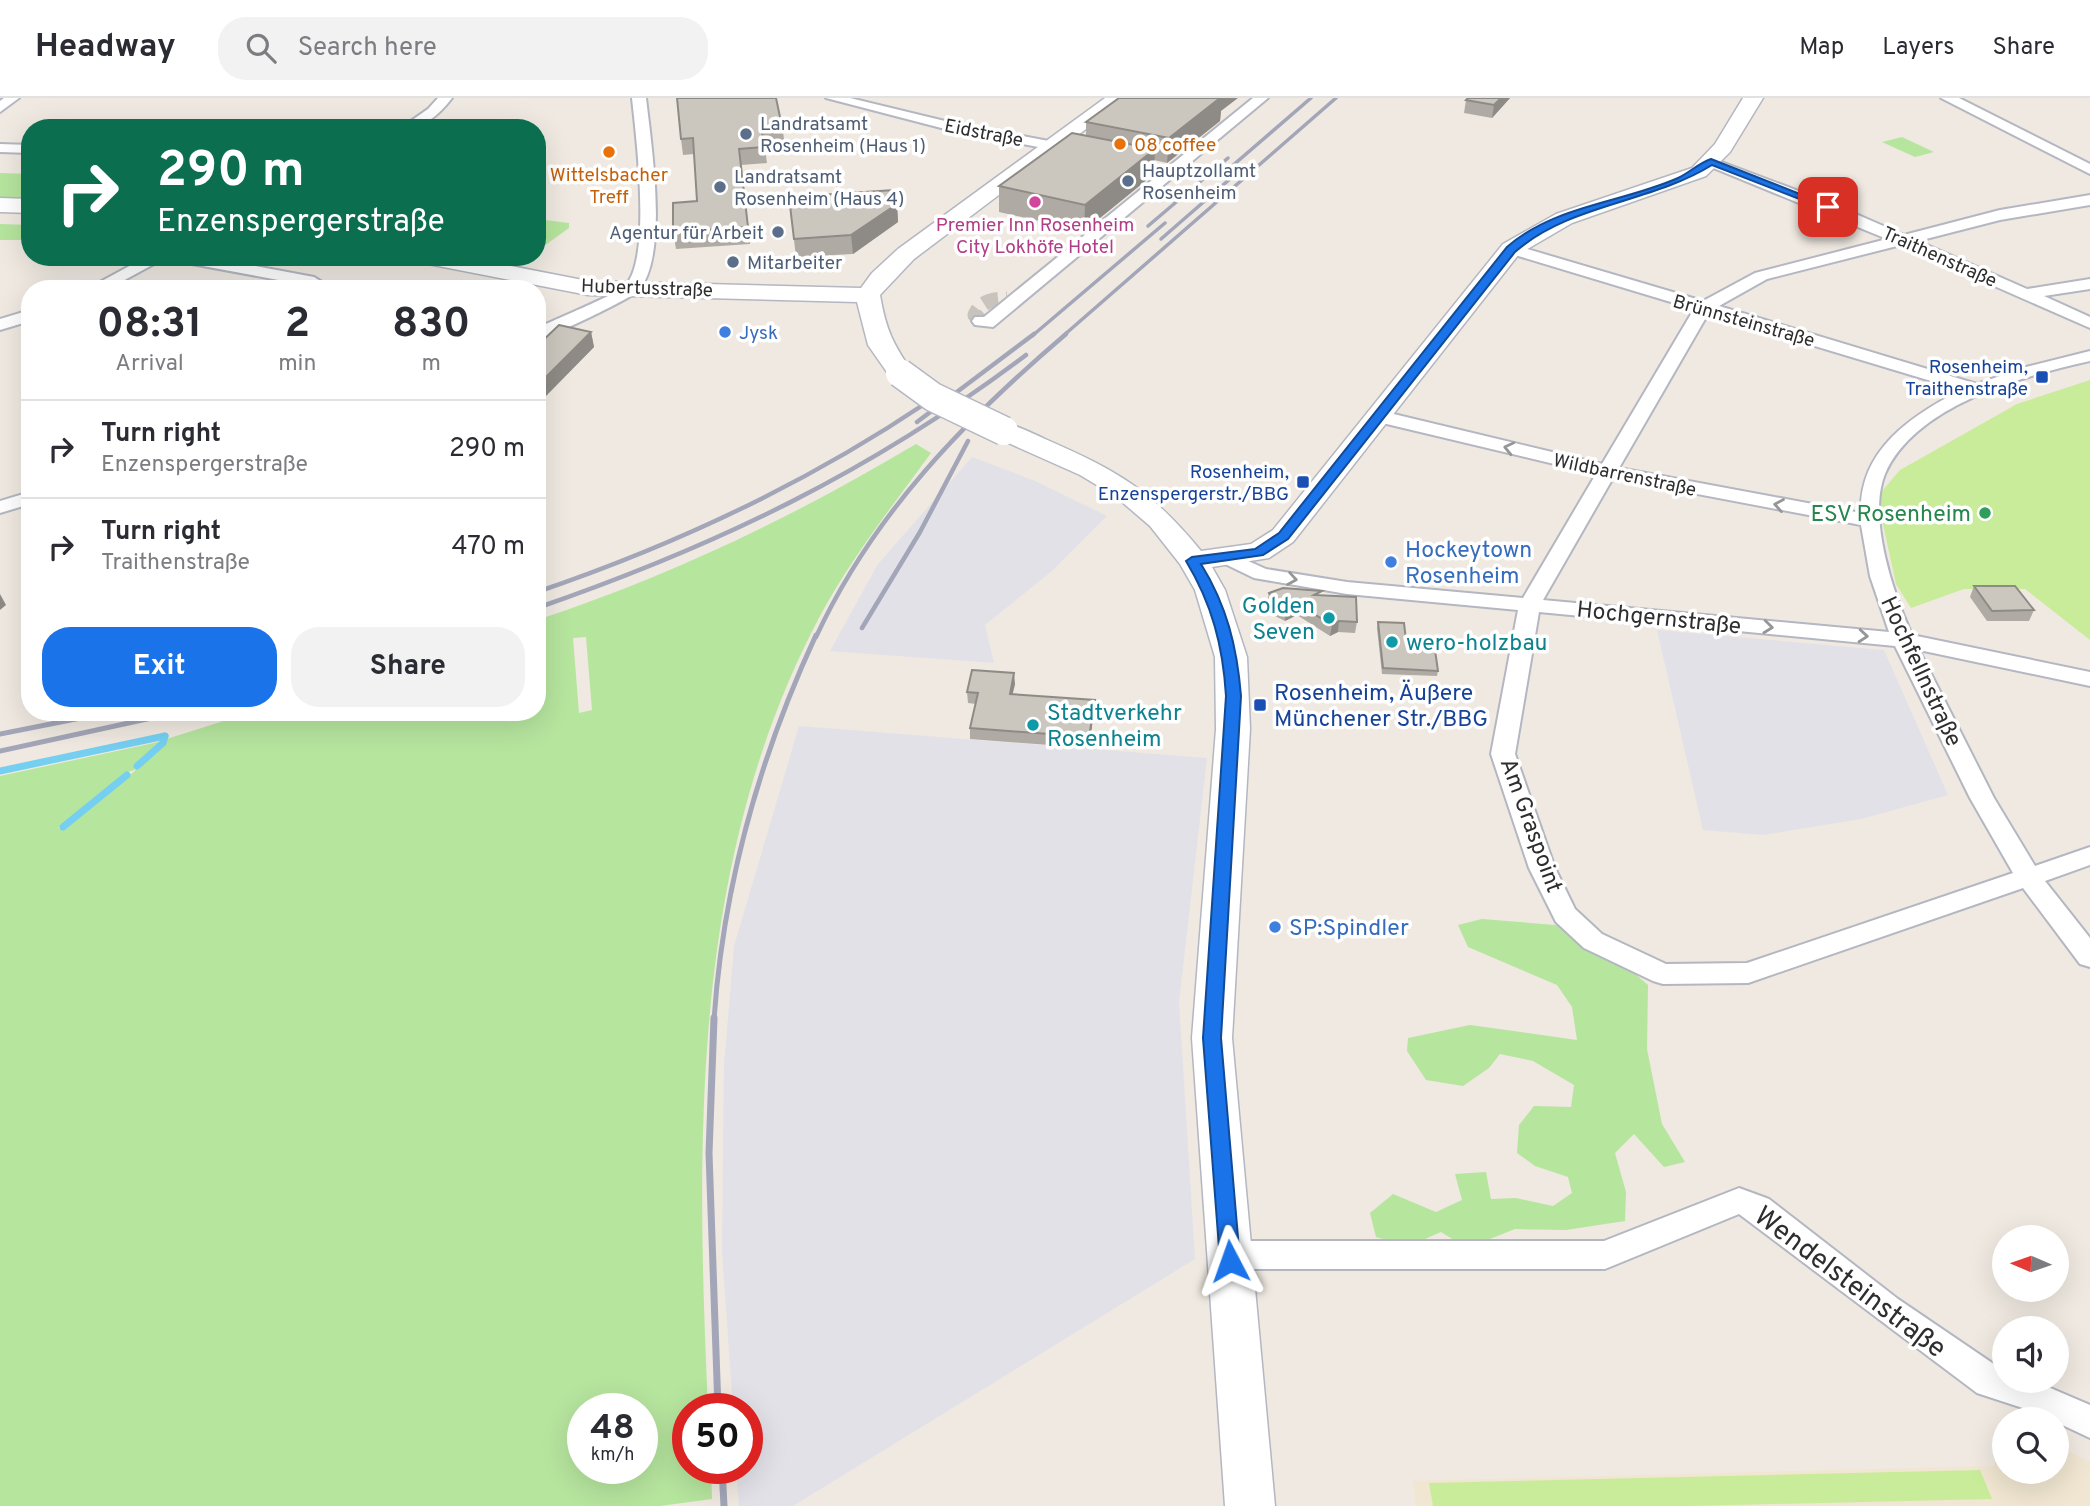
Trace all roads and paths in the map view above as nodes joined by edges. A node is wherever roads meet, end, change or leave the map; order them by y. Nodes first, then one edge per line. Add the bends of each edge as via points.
1 (12, 98) edge
2 (444, 98) edge
3 (639, 98) edge
4 (833, 98) edge
5 (1117, 98) edge
6 (1261, 98) edge
7 (1753, 98) edge
8 (1948, 98) edge
9 (0, 108) edge
10 (422, 119) edge
11 (1053, 145) junction
12 (0, 148) edge
13 (21, 149) edge
14 (1093, 154) edge
15 (1711, 162) junction
16 (2090, 170) edge
17 (2090, 200) edge
18 (0, 205) edge
19 (21, 206) edge
20 (1902, 239) junction
21 (1511, 249) junction
22 (141, 266) edge
23 (229, 266) edge
24 (474, 266) edge
25 (113, 280) edge
26 (303, 280) edge
27 (545, 280) edge
28 (546, 280) edge
29 (2090, 285) edge
30 (632, 289) junction
31 (2028, 294) junction
32 (869, 295) junction
33 (1703, 309) junction
34 (21, 318) edge
35 (981, 321) dead end
36 (2090, 323) edge
37 (0, 324) edge
38 (546, 331) edge
39 (2090, 356) edge
40 (1976, 389) junction
41 (1381, 417) junction
42 (1606, 471) junction
43 (21, 501) edge
44 (0, 507) edge
45 (1871, 521) junction
46 (1228, 558) junction
47 (1192, 561) junction
48 (1530, 604) junction
49 (1904, 640) junction
50 (2090, 679) edge
51 (2090, 856) edge
52 (2029, 877) junction
53 (2090, 957) edge
54 (1230, 1255) junction
55 (2090, 1422) edge
56 (1250, 1506) edge

1 - 9 street
2 - 10 street
3 - 30 street via 646,239 645,258
4 - 11 street, Eidstraße
5 - 11 main road
6 - 35 street via 1164,170 987,323
7 - 15 main road
8 - 16 street
11 - 14 street, Eidstraße
11 - 32 main road via 906,254
12 - 13 street
15 - 20 street, Traithenstraße
15 - 21 main road via 1681,180 1549,224
17 - 20 street, Am Graspoint via 2000,215
18 - 19 main road
20 - 31 street, Traithenstraße
20 - 33 street, Am Graspoint via 1761,276
21 - 33 street, Brünnsteinstraße
21 - 41 main road
22 - 25 street
23 - 26 street
24 - 27 main road, Hubertusstraße
28 - 30 main road, Hubertusstraße
29 - 31 street
30 - 32 main road, Hubertusstraße
30 - 38 street
31 - 36 street, Traithenstraße
32 - 47 main road, bridge via 881,351 900,373 933,397 1090,469 1125,490 1160,520
33 - 40 street, Brünnsteinstraße
33 - 42 street, Am Graspoint
34 - 37 street
39 - 40 street, Hochfellnstraße
40 - 45 street, Hochfellnstraße via 1923,420 1894,446 1875,476
42 -> 41 street, Wildbarrenstraße
41 - 46 main road via 1283,536 1259,552
45 -> 42 street, Wildbarrenstraße
42 - 48 street, Am Graspoint
43 - 44 street
45 - 49 street, Hochfellnstraße via 1888,603
46 - 47 main road
46 -> 48 street, Hochgernstraße via 1261,574 1346,588
47 - 54 main road via 1210,590 1223,625 1234,696 1212,1038
48 -> 49 street, Hochgernstraße
48 - 52 street, Am Graspoint via 1503,754 1542,868 1565,915 1593,942 1663,974 1748,973
49 - 50 street, Hochgernstraße
49 - 52 street, Hochfellnstraße via 1982,799
51 - 52 street, Am Graspoint
52 - 53 street, Hochfellnstraße
54 - 55 street, Wendelsteinstraße via 1605,1255 1738,1201 1758,1208 1989,1382 2043,1399
54 - 56 main road

